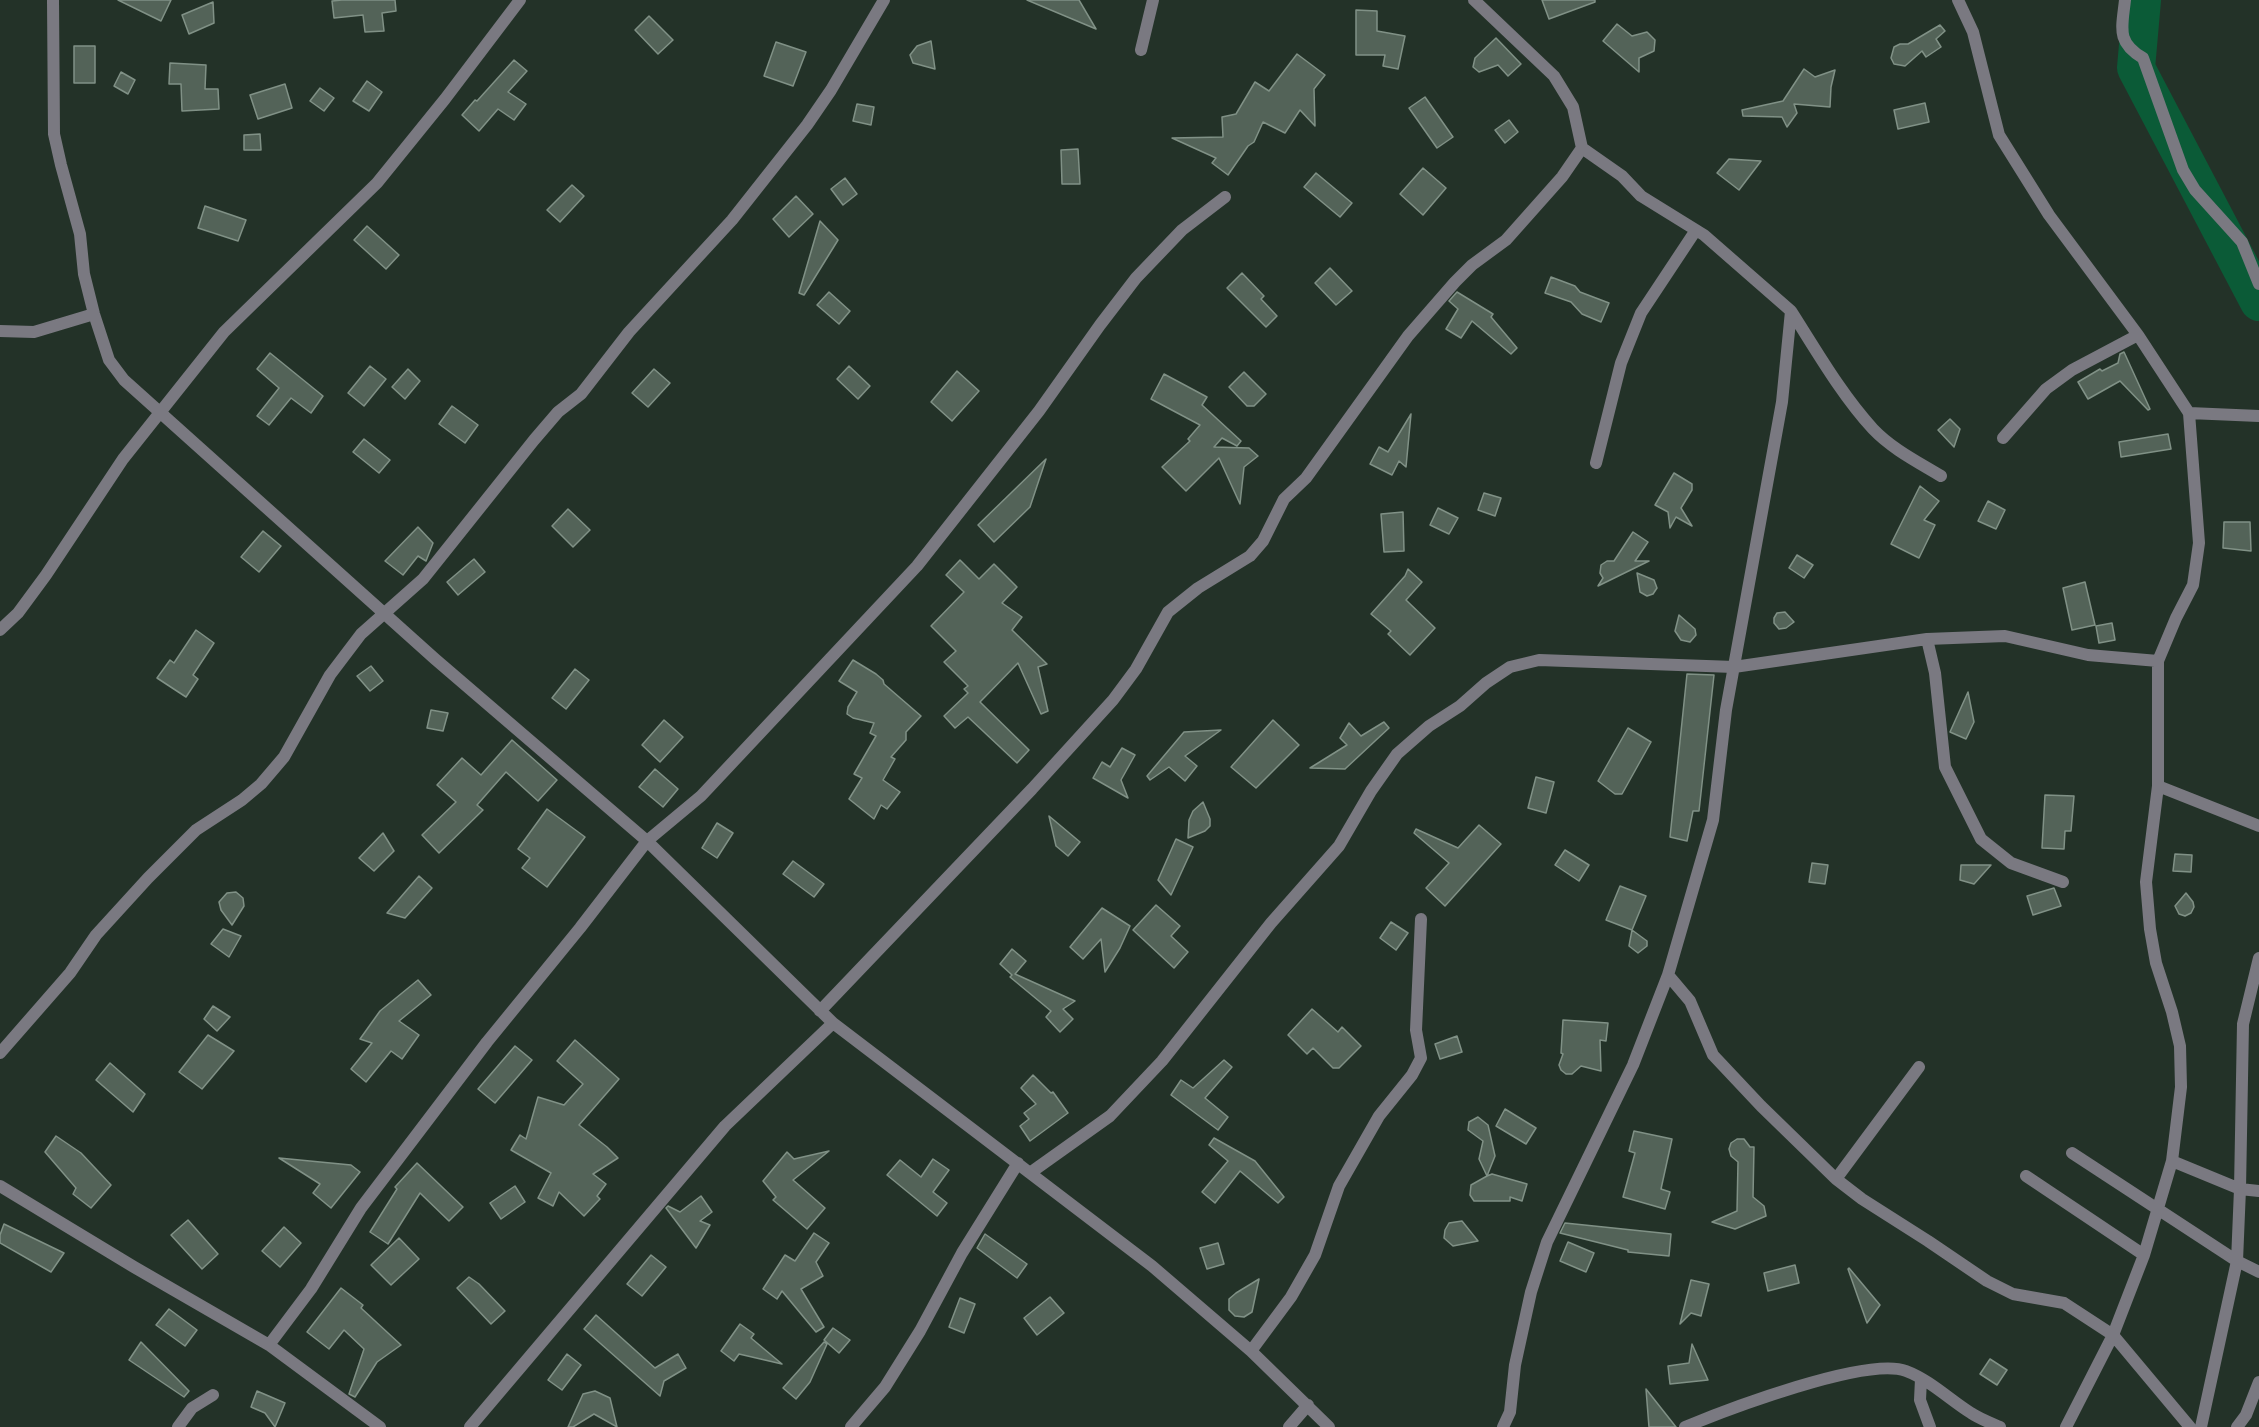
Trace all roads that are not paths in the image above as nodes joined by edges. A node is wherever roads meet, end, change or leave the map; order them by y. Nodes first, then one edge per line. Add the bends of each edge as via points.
1 (53, 0) edge
2 (519, 0) edge
3 (884, 0) edge
4 (1153, 0) edge
5 (1474, 0) edge
6 (1958, 0) edge
7 (2126, 0) edge
8 (1142, 50) dead end
9 (1582, 148) junction
10 (1225, 197) dead end
11 (1696, 230) junction
12 (2259, 284) edge
13 (1791, 311) junction
14 (94, 314) junction
15 (0, 331) edge
16 (2138, 335) junction
17 (160, 410) junction
18 (2189, 413) junction
19 (2259, 416) edge
20 (2003, 438) dead end
21 (1596, 462) dead end
22 (1941, 476) dead end
23 (385, 612) junction
24 (1, 629) edge
25 (1926, 639) junction
26 (2158, 661) junction
27 (1734, 667) junction
28 (2157, 786) junction
29 (2259, 826) edge
30 (647, 841) junction
31 (2063, 882) dead end
32 (1421, 920) dead end
33 (2259, 958) edge
34 (1668, 975) junction
35 (820, 1011) junction
36 (833, 1023) junction
37 (0, 1053) edge
38 (1919, 1067) dead end
39 (2072, 1153) dead end
40 (2172, 1161) junction
41 (1018, 1163) junction
42 (1030, 1173) junction
43 (2026, 1176) dead end
44 (1836, 1179) junction
45 (0, 1186) edge
46 (2240, 1189) junction
47 (2259, 1191) edge
48 (2158, 1211) junction
49 (2144, 1255) junction
50 (2237, 1261) junction
51 (2259, 1272) edge
52 (2114, 1335) junction
53 (269, 1345) junction
54 (1251, 1351) junction
55 (1921, 1379) junction
56 (2259, 1382) edge
57 (213, 1395) dead end
58 (1308, 1405) junction
59 (178, 1427) edge
60 (380, 1427) edge
61 (470, 1427) edge
62 (851, 1427) edge
63 (1289, 1427) edge
64 (1329, 1427) edge
65 (1503, 1427) edge
66 (1685, 1427) edge
67 (1930, 1427) edge
68 (2000, 1427) edge
69 (2066, 1427) edge
70 (2190, 1427) edge
71 (2201, 1427) edge
72 (2237, 1427) edge

1 - 14 street via 54,134 80,234
2 - 17 street via 377,183 224,332
3 - 23 street via 807,125 732,220 629,332 581,394 558,412 423,579
4 - 8 street
5 - 9 street via 1554,76 1573,107
6 - 16 street via 1973,32 1999,135 2049,215
7 - 12 street via 2121,29 2124,43 2143,58 2183,170 2195,190 2242,242
9 - 11 street via 1622,176 1641,196
9 - 35 street via 1562,177 1506,240 1472,265 1408,336 1306,478 1284,500 1263,541 1250,556 1168,612 1136,669 1113,700
10 - 30 street via 1182,230 1137,278 917,566 701,796
11 - 13 street
11 - 21 street via 1641,313 1621,363
13 - 22 street via 1873,429
13 - 27 street via 1782,402
14 - 15 street via 34,332
14 - 17 street via 116,369
16 - 18 street
16 - 20 street via 2055,382
17 - 23 street
17 - 24 street via 18,613
18 - 19 street
18 - 26 street via 2199,543 2197,563 2193,585
23 - 30 street
23 - 37 street via 361,634 330,675 284,757 261,784 196,830 148,879 96,935 70,973
25 - 26 street via 2006,636 2088,655
25 - 27 street
25 - 31 street via 1935,673 1945,767 1982,839 2011,863
26 - 28 street
27 - 34 street via 1713,820
27 - 42 street via 1539,660 1510,667 1486,683 1397,754 1339,846 1271,923 1147,1077 1110,1116
28 - 29 street
28 - 40 street via 2146,882 2156,963 2180,1047 2181,1087
30 - 35 street
30 - 53 street via 361,1208 311,1288
32 - 54 street via 1416,1030 1421,1058 1379,1116 1339,1186 1315,1255 1296,1288
33 - 46 street via 2244,1024
34 - 44 street via 1690,1001 1713,1056
34 - 65 street via 1633,1065 1547,1242 1531,1292 1515,1365 1510,1412
35 - 36 street
36 - 41 street
36 - 61 street via 725,1126
38 - 44 street
39 - 48 street
40 - 46 street
40 - 48 street
41 - 42 street
41 - 62 street via 885,1387
42 - 54 street via 1152,1266
43 - 49 street
44 - 52 street via 1987,1281 2013,1294 2064,1303
45 - 53 street
46 - 47 street
46 - 50 street
48 - 49 street
48 - 50 street
49 - 52 street
50 - 51 street
50 - 71 street
52 - 69 street
52 - 70 street
53 - 60 street
54 - 58 street
55 - 66 street via 1904,1370 1878,1368 1802,1384
55 - 67 street via 1920,1400
55 - 68 street via 1973,1415
56 - 72 street
57 - 59 street via 192,1408
58 - 63 street
58 - 64 street

